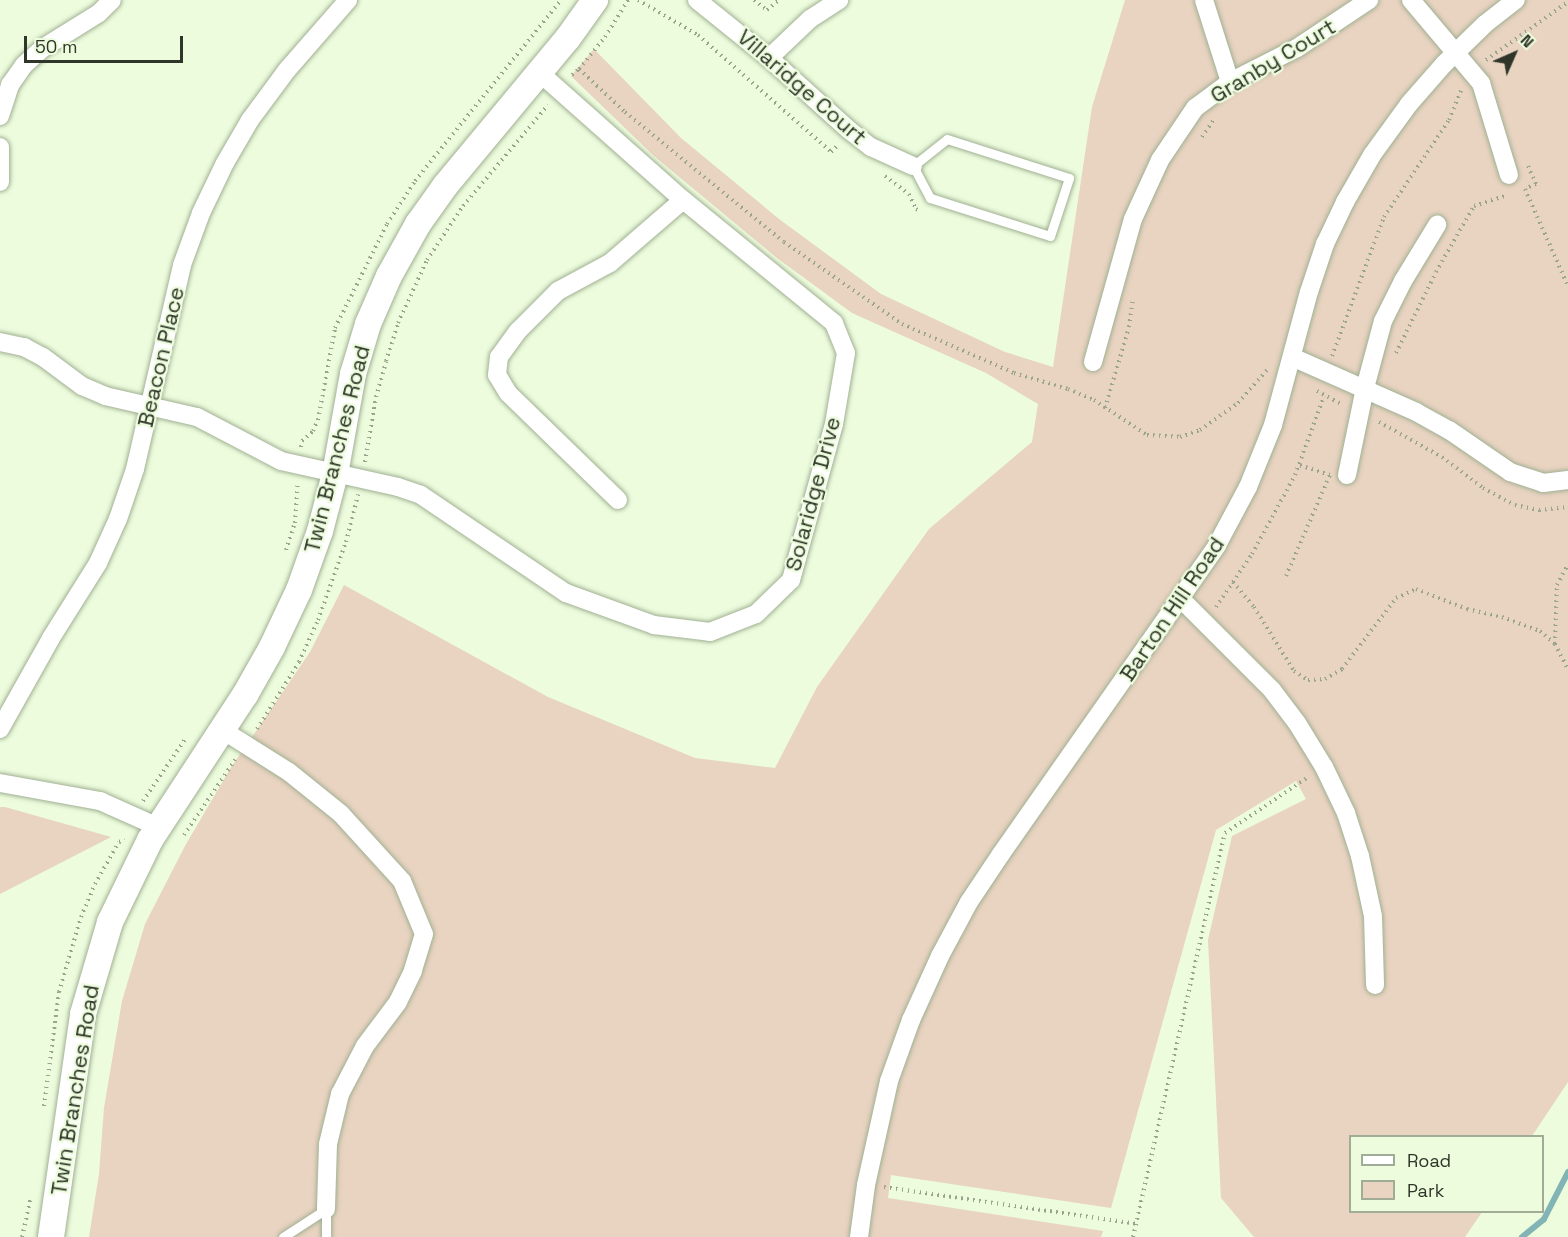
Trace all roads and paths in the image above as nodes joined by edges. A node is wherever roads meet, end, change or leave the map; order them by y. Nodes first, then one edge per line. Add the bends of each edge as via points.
1 (112, 0) edge
2 (348, 0) edge
3 (595, 0) edge
4 (638, 0) edge
5 (697, 0) edge
6 (754, 0) edge
7 (779, 0) edge
8 (839, 0) edge
9 (1204, 0) edge
10 (1369, 0) edge
11 (1411, 0) edge
12 (1516, 0) edge
13 (1568, 2) edge
14 (1455, 53) junction
15 (769, 58) junction
16 (579, 69) dead end
17 (1472, 72) junction
18 (540, 73) junction
19 (1230, 82) junction
20 (1221, 109) dead end
21 (0, 116) edge
22 (1197, 144) dead end
23 (0, 147) edge
24 (850, 150) dead end
25 (913, 166) junction
26 (878, 171) dead end
27 (1509, 175) dead end
28 (0, 182) edge
29 (1525, 189) dead end
30 (683, 200) junction
31 (926, 213) dead end
32 (1437, 225) dead end
33 (1133, 295) dead end
34 (0, 342) edge
35 (1093, 362) dead end
36 (1392, 362) dead end
37 (1290, 363) junction
38 (1332, 373) junction
39 (1365, 388) junction
40 (1324, 396) junction
41 (1340, 404) dead end
42 (150, 406) junction
43 (1105, 408) junction
44 (1378, 422) dead end
45 (302, 441) dead end
46 (300, 465) junction
47 (1299, 465) junction
48 (335, 474) junction
49 (1347, 475) dead end
50 (1568, 480) edge
51 (618, 500) dead end
52 (1568, 507) edge
53 (285, 553) dead end
54 (1568, 564) edge
55 (1286, 576) dead end
56 (1233, 582) junction
57 (1181, 599) junction
58 (1205, 622) junction
59 (1555, 644) junction
60 (1568, 670) edge
61 (0, 729) edge
62 (224, 731) junction
63 (189, 734) dead end
64 (1324, 766) junction
65 (0, 783) edge
66 (135, 815) junction
67 (158, 826) junction
68 (119, 842) dead end
69 (1375, 985) dead end
70 (866, 1185) junction
71 (326, 1209) junction
72 (1138, 1224) junction
73 (51, 1237) edge
74 (283, 1237) edge
75 (326, 1237) edge
76 (860, 1237) edge
77 (1133, 1237) edge

1 - 21 street via 99,14 43,48 24,65 10,85
2 - 42 street, Beacon Place via 287,70 250,120 225,163 182,265
3 - 18 main road, Twin Branches Road
4 - 24 path via 698,35 831,152 840,142
5 - 15 street, Villaridge Court
6 - 7 path via 767,10
8 - 15 street via 810,19
9 - 19 street
10 - 19 street, Granby Court via 1297,48
11 - 14 street
12 - 14 street, Barton Hill Road
13 - 17 path
14 - 17 street
14 - 37 street, Barton Hill Road via 1409,104 1372,155 1345,202 1325,244
15 - 25 street, Villaridge Court via 849,130 872,147
16 - 43 path via 625,112 784,242 902,324 1014,373 1068,389
17 - 27 street via 1481,83
17 - 38 path via 1461,83 1449,120 1384,217 1332,354
18 - 30 street, Solaridge Drive
18 - 48 main road, Twin Branches Road via 445,186 389,276 368,324 353,374
19 - 35 street, Granby Court via 1195,108 1160,160 1133,219
20 - 22 path
23 - 28 street
25 - 25 lane via 947,139 1069,178 1050,236 930,198
26 - 31 path via 909,194 916,209
29 - 36 path via 1474,206
30 - 48 street, Solaridge Drive via 834,323 846,353 834,424 791,580 756,614 710,632 654,625 566,593 421,495
30 - 51 street via 610,263 558,291 518,331 499,357 497,375 507,393
32 - 39 street via 1383,321
33 - 43 path via 1130,327
34 - 42 street, Solaridge Drive via 24,347 105,396
37 - 38 street
37 - 40 path
37 - 43 path via 1271,367 1238,403 1200,430 1180,437 1147,435
37 - 57 street, Barton Hill Road via 1273,425 1248,487 1217,545
38 - 39 street
38 - 40 path
39 - 49 street
39 - 50 street via 1449,430 1510,472 1543,483
40 - 41 path
40 - 47 path
42 - 46 street, Solaridge Drive via 197,417 281,461
42 - 61 street, Beacon Place via 135,469 102,554
44 - 52 path via 1442,457 1483,488 1515,505 1539,510
45 - 46 path
46 - 48 street, Solaridge Drive
46 - 53 path via 296,523
47 - 55 path via 1330,474
47 - 56 path
48 - 62 main road, Twin Branches Road via 299,590 273,647
54 - 59 path via 1557,585
56 - 58 path
56 - 59 path via 1254,607 1287,662 1308,680 1325,679 1342,669 1396,598 1416,589 1467,609 1523,623
57 - 58 street
57 - 70 street, Barton Hill Road via 969,902 911,1020 890,1081
58 - 64 street via 1272,690
59 - 60 path
62 - 67 main road, Twin Branches Road
62 - 71 street via 290,772 341,814 402,881 424,934 398,1002 365,1046 340,1094 328,1144
63 - 66 path
64 - 69 street via 1360,856 1373,916
64 - 72 path via 1225,833
65 - 66 street via 100,801
66 - 67 street
66 - 68 path
67 - 73 main road, Twin Branches Road via 110,922 90,983 82,1014
70 - 72 path
70 - 76 street, Barton Hill Road
71 - 74 lane
71 - 75 lane
72 - 77 path

